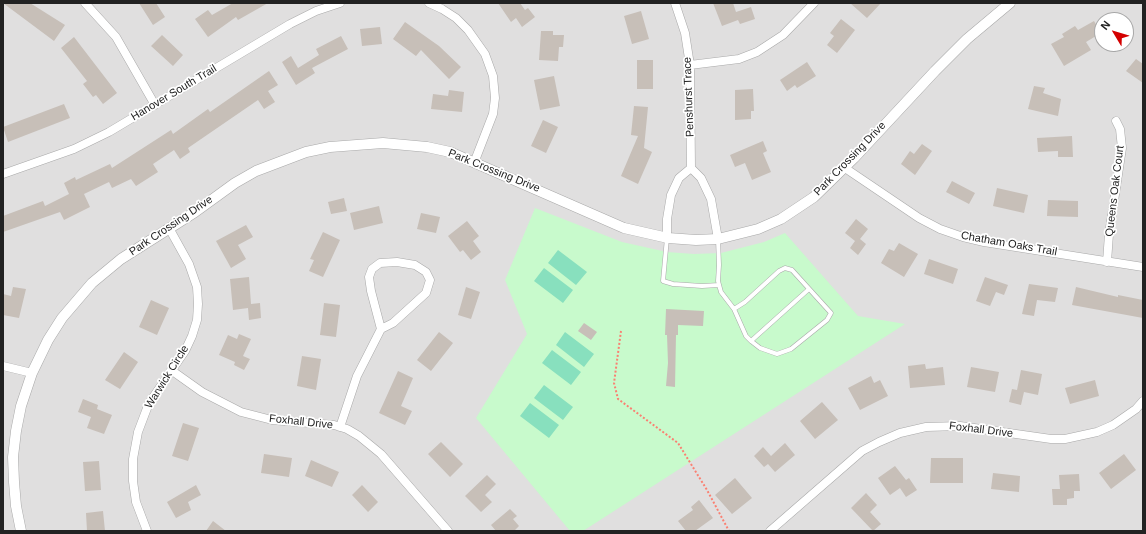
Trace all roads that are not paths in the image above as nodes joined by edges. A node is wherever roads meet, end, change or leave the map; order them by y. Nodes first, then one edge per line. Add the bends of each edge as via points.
1 (85, 3) edge
2 (340, 3) edge
3 (429, 3) edge
4 (675, 3) edge
5 (814, 3) edge
6 (1010, 3) edge
7 (690, 65) junction
8 (155, 105) junction
9 (1116, 121) dead end
10 (474, 163) junction
11 (691, 168) junction
12 (845, 168) junction
13 (3, 174) edge
14 (169, 228) junction
15 (667, 238) junction
16 (718, 239) junction
17 (1108, 262) junction
18 (1143, 267) edge
19 (719, 285) junction
20 (809, 289) junction
21 (734, 309) junction
22 (381, 329) junction
23 (751, 341) junction
24 (3, 366) edge
25 (171, 370) junction
26 (32, 373) junction
27 (1143, 401) edge
28 (340, 427) junction
29 (21, 531) edge
30 (147, 531) edge
31 (448, 531) edge
32 (770, 531) edge

1 - 8 street via 116,37
2 - 8 street, Hanover South Trail via 290,24
3 - 10 street via 456,18 468,30 485,54 493,76 493,114
4 - 7 street, Penshurst Trace via 685,33
5 - 7 street via 783,35 757,52 739,59
6 - 12 street, Park Crossing Drive via 935,70
7 - 11 street, Penshurst Trace
8 - 13 street, Hanover South Trail via 74,149
9 - 17 street, Queens Oak Court via 1120,129 1122,148 1109,234
10 - 14 street, Park Crossing Drive via 450,152 403,144 354,144 306,152 256,171
10 - 15 street, Park Crossing Drive via 618,226
11 - 15 street via 679,178 671,195
11 - 16 street via 701,178 711,199
12 - 16 street, Park Crossing Drive via 814,197 781,219 758,229
12 - 17 street, Chatham Oaks Trail via 919,218 945,231 984,242
14 - 25 street, Warwick Circle via 189,264 197,287 198,304 192,336
14 - 26 street, Park Crossing Drive via 121,259 92,283 62,318
15 - 16 street, Park Crossing Drive
15 - 19 lane via 663,281 673,284
16 - 19 lane
17 - 18 street, Chatham Oaks Trail
19 - 21 lane via 721,292
20 - 21 lane via 792,270 785,268 779,270
20 - 23 lane
20 - 23 lane via 831,313 827,320 791,349 777,354 760,348
21 - 23 lane via 746,336
22 - 22 street via 392,323 426,293 430,280 426,272 415,265 397,262 380,263 372,270 369,277 371,291
22 - 28 street via 357,376
24 - 26 street
25 - 28 street, Foxhall Drive via 222,403 246,414 272,420
25 - 30 street, Warwick Circle via 149,403 134,449 133,481 136,502
26 - 29 street, Park Crossing Drive via 21,406 13,457 16,506
27 - 32 street, Foxhall Drive via 1113,425 1098,432 1071,438 1051,439 955,426 926,427 900,433 862,451
28 - 31 street, Foxhall Drive via 359,436 381,454

